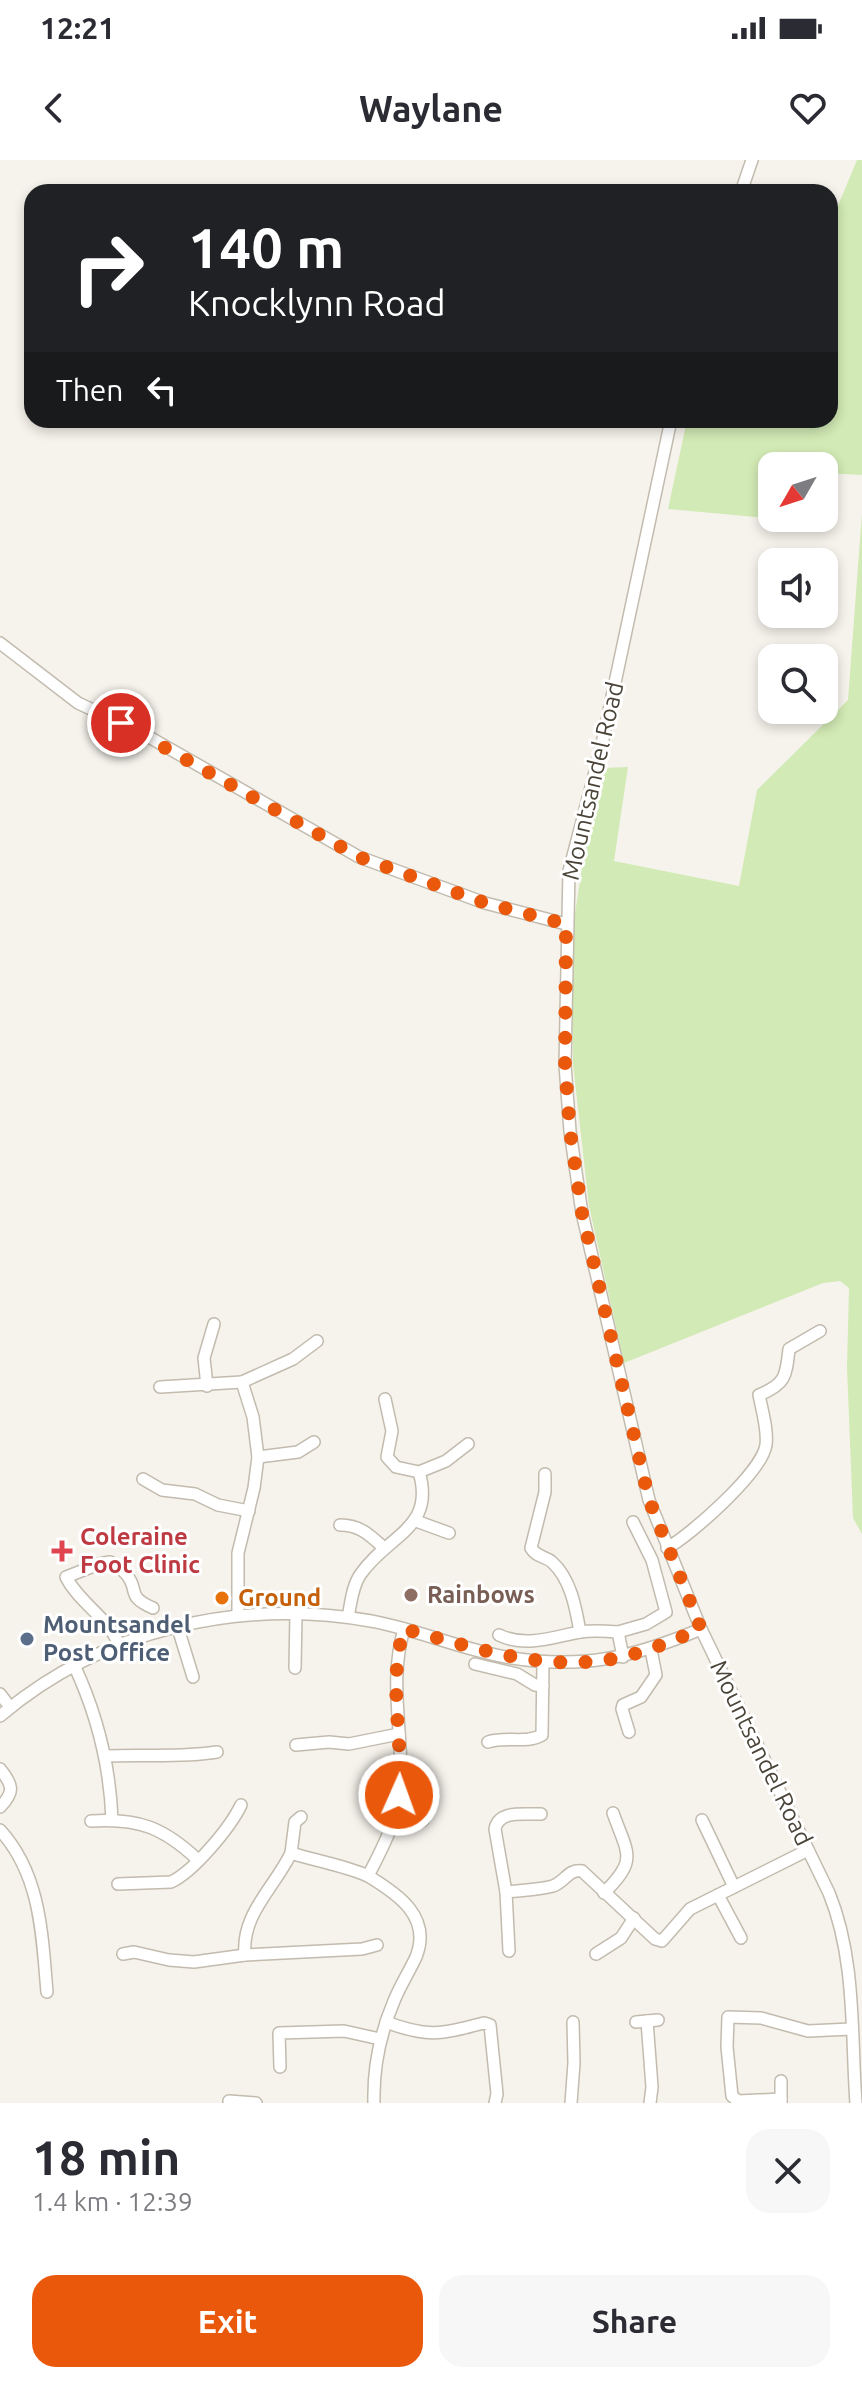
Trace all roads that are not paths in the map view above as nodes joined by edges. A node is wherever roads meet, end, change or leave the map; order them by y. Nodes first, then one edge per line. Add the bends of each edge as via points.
1 (752, 160) edge
2 (744, 184) edge
3 (669, 428) edge
4 (0, 643) edge
5 (566, 924) junction
6 (214, 1324) dead end
7 (820, 1331) dead end
8 (317, 1341) dead end
9 (242, 1382) junction
10 (207, 1386) junction
11 (160, 1387) dead end
12 (385, 1399) dead end
13 (314, 1442) dead end
14 (468, 1444) dead end
15 (258, 1457) junction
16 (419, 1472) junction
17 (545, 1474) dead end
18 (143, 1479) dead end
19 (249, 1511) junction
20 (416, 1521) junction
21 (633, 1522) dead end
22 (340, 1525) dead end
23 (449, 1533) dead end
24 (384, 1548) junction
25 (667, 1548) junction
26 (153, 1608) dead end
27 (296, 1613) junction
28 (238, 1615) junction
29 (348, 1617) junction
30 (177, 1625) junction
31 (404, 1629) junction
32 (701, 1629) junction
33 (580, 1632) junction
34 (618, 1632) junction
35 (499, 1635) dead end
36 (119, 1645) junction
37 (651, 1650) junction
38 (623, 1657) junction
39 (543, 1662) junction
40 (475, 1664) dead end
41 (74, 1665) junction
42 (295, 1668) dead end
43 (193, 1677) dead end
44 (543, 1686) junction
45 (0, 1694) edge
46 (10, 1707) junction
47 (0, 1716) edge
48 (629, 1732) dead end
49 (399, 1734) junction
50 (488, 1742) dead end
51 (296, 1745) dead end
52 (217, 1752) dead end
53 (105, 1756) junction
54 (0, 1769) edge
55 (241, 1805) dead end
56 (0, 1807) edge
57 (396, 1813) junction
58 (613, 1813) dead end
59 (541, 1814) dead end
60 (301, 1817) dead end
61 (112, 1820) junction
62 (423, 1820) dead end
63 (702, 1820) dead end
64 (91, 1821) dead end
65 (0, 1830) edge
66 (808, 1850) junction
67 (291, 1853) junction
68 (198, 1860) junction
69 (368, 1876) junction
70 (118, 1884) dead end
71 (734, 1887) junction
72 (506, 1892) junction
73 (604, 1893) junction
74 (718, 1895) junction
75 (634, 1918) junction
76 (741, 1938) dead end
77 (377, 1945) dead end
78 (509, 1951) dead end
79 (123, 1954) dead end
80 (596, 1954) dead end
81 (245, 1955) junction
82 (47, 1992) dead end
83 (647, 2021) dead end
84 (386, 2022) junction
85 (573, 2022) dead end
86 (851, 2029) junction
87 (380, 2039) junction
88 (280, 2067) dead end
89 (781, 2081) dead end
90 (229, 2101) dead end
91 (781, 2101) edge
92 (256, 2103) edge
93 (374, 2103) edge
94 (495, 2103) edge
95 (571, 2103) edge
96 (650, 2103) edge
97 (856, 2103) edge

1 - 2 street
3 - 5 street, Mountsandel Road via 600,753 573,849
4 - 5 street via 78,703 142,733 359,857 485,903
5 - 25 street, Mountsandel Road via 565,1065 582,1213 649,1500
6 - 10 street via 204,1358
7 - 25 street via 789,1349 787,1375 776,1388 759,1395 766,1444 759,1464 701,1525
8 - 9 street via 293,1359
9 - 10 street
9 - 15 street
10 - 11 street
12 - 16 street via 392,1431 387,1457 396,1467
13 - 15 street via 298,1452
14 - 16 street
15 - 19 street
16 - 20 street via 422,1506
17 - 33 street via 531,1548 554,1564 566,1584
18 - 19 street via 162,1490
19 - 28 street via 238,1553
20 - 23 street
20 - 24 street
21 - 34 street via 652,1560 666,1612
22 - 24 street via 364,1530
24 - 29 street via 356,1582
25 - 32 street, Mountsandel Road
26 - 36 street via 139,1602 128,1575 110,1562 66,1577
27 - 28 street
27 - 29 street
27 - 42 street
28 - 30 street
29 - 31 street
30 - 36 street
30 - 43 street
31 - 39 street via 504,1657
31 - 49 street via 395,1679
32 - 37 street
32 - 66 street, Mountsandel Road
33 - 34 street
33 - 35 street via 550,1640 518,1641
34 - 38 street
36 - 41 street
37 - 38 street
37 - 48 street via 656,1675 641,1697 622,1709
38 - 39 street
39 - 44 street
40 - 44 street
41 - 46 street
41 - 53 street
44 - 50 street via 542,1735
45 - 46 street
46 - 47 street
49 - 51 street via 349,1744
49 - 57 street
52 - 53 street
53 - 61 street
54 - 56 street via 11,1787
55 - 68 street
57 - 62 street
57 - 69 street
58 - 73 street via 628,1862
59 - 72 street via 502,1816 496,1821
60 - 67 street via 295,1822
61 - 64 street
61 - 68 street via 153,1827
63 - 71 street
65 - 82 street via 35,1893
66 - 71 street
66 - 86 street, Mountsandel Road via 842,1932
67 - 69 street
67 - 81 street via 253,1912
68 - 70 street via 171,1882
69 - 84 street via 410,1906 420,1932 415,1959
71 - 74 street
72 - 73 street via 553,1886 576,1870
72 - 78 street
73 - 75 street
74 - 75 street via 690,1909 662,1941
74 - 76 street
75 - 80 street via 621,1938
77 - 81 street
79 - 81 street via 194,1962
83 - 96 street
84 - 87 street
84 - 94 street via 424,2034 490,2025
85 - 95 street
86 - 91 street via 808,2031 761,2018 728,2017 732,2096 738,2101
86 - 97 street, Mountsandel Road
87 - 88 street via 344,2031 279,2033
87 - 93 street
89 - 91 street
90 - 92 street

